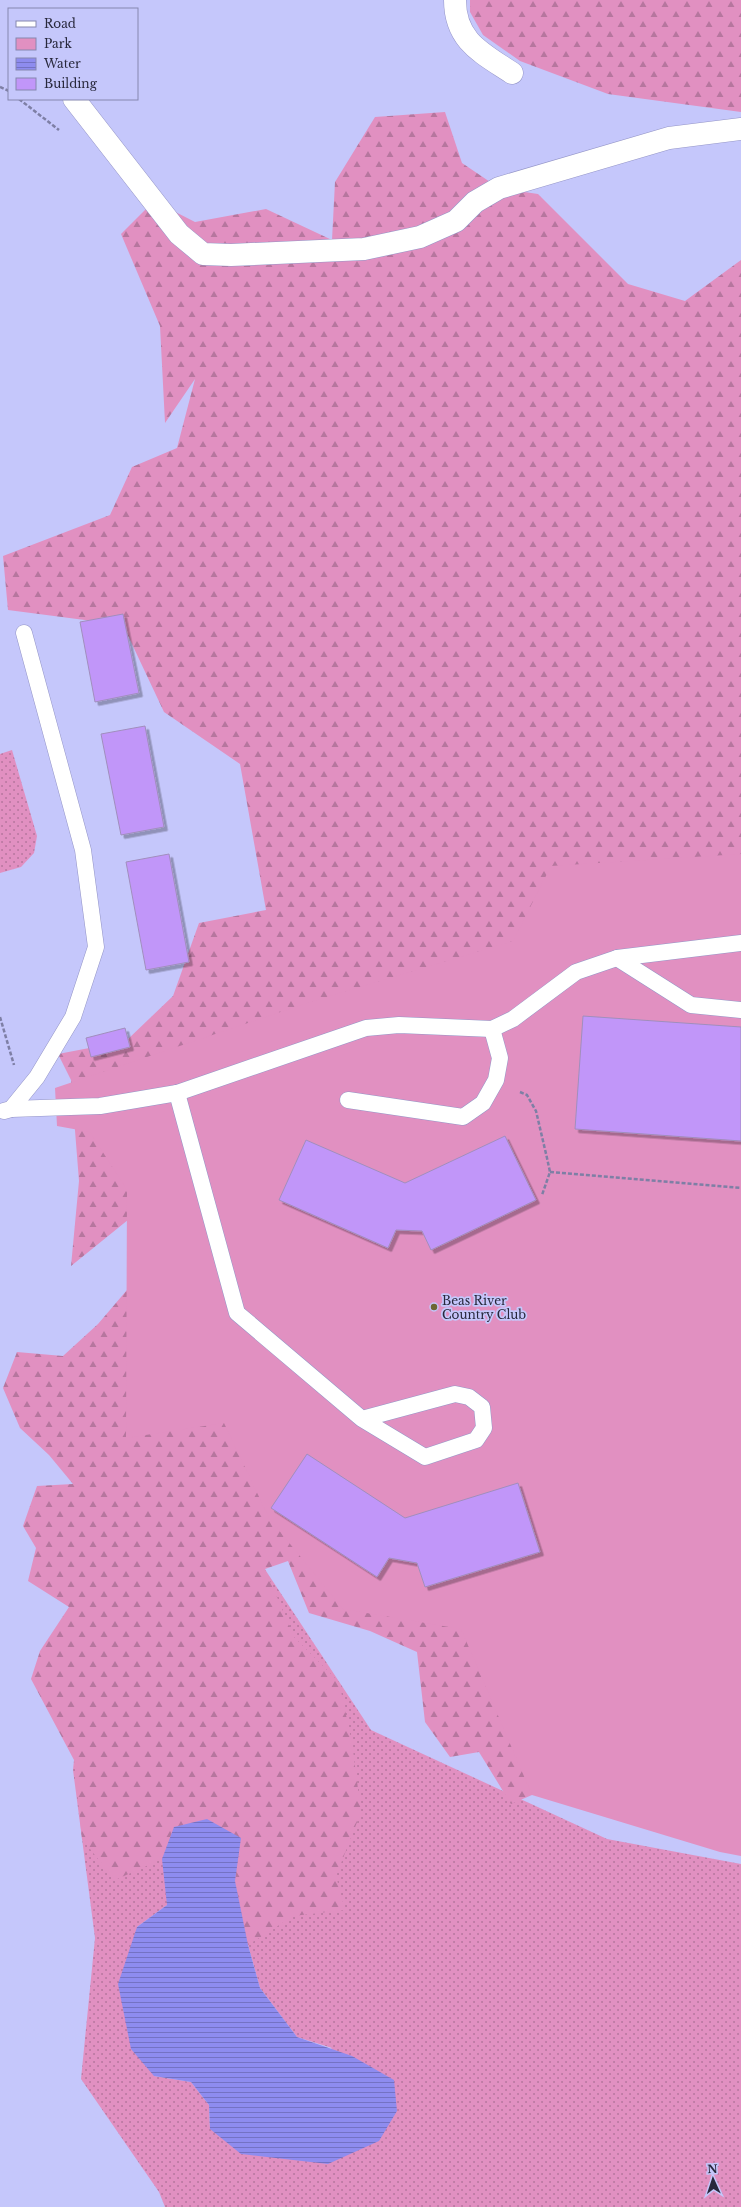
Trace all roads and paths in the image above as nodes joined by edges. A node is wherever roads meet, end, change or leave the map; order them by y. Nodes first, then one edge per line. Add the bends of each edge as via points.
1 (455, 0) edge
2 (512, 73) dead end
3 (75, 100) edge
4 (741, 129) edge
5 (24, 633) dead end
6 (741, 943) edge
7 (617, 958) junction
8 (741, 1010) edge
9 (0, 1017) edge
10 (492, 1029) junction
11 (15, 1071) dead end
12 (496, 1080) junction
13 (177, 1093) junction
14 (348, 1100) dead end
15 (5, 1110) edge
16 (550, 1172) junction
17 (741, 1188) edge
18 (542, 1195) dead end
19 (362, 1419) junction

1 - 2 street via 455,16 472,46
3 - 4 street via 180,234 203,254 364,249 420,237 456,221 475,202 498,188 670,138
5 - 15 lane via 83,850 96,947 73,1018 38,1077
6 - 7 lane
7 - 8 lane via 691,1005
7 - 10 lane via 576,972 513,1019
9 - 11 path
10 - 12 lane via 500,1058
10 - 13 lane via 399,1025 366,1028
12 - 14 lane via 483,1103 463,1117
12 - 16 path via 527,1095 536,1111
13 - 15 lane via 100,1106
13 - 19 lane via 237,1313
16 - 17 path
16 - 18 path
19 - 19 lane via 424,1457 476,1440 484,1428 482,1407 469,1397 455,1394

